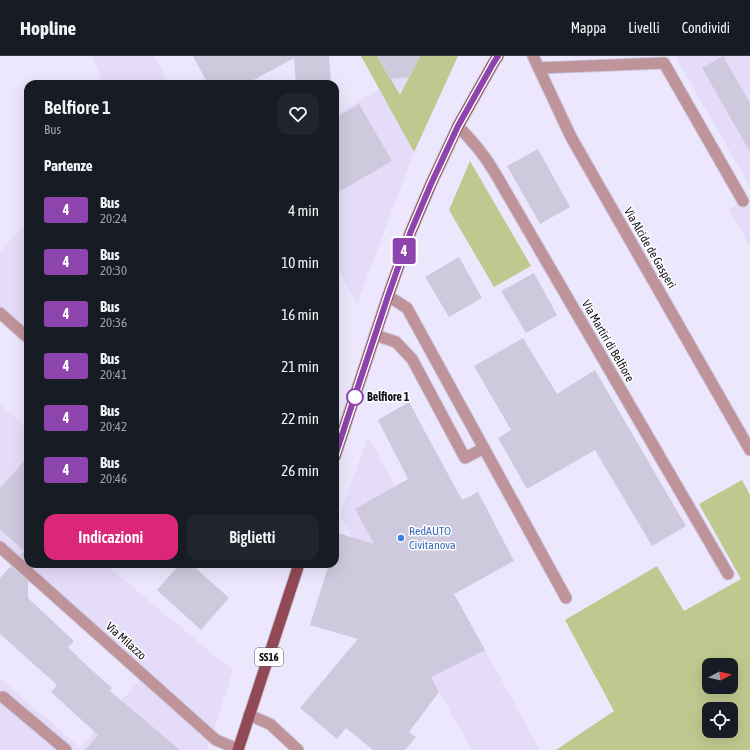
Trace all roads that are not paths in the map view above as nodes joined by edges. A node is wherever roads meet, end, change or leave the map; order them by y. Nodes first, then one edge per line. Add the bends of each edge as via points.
1 (498, 56) edge
2 (533, 56) edge
3 (539, 68) junction
4 (458, 126) junction
5 (742, 201) dead end
6 (388, 296) junction
7 (0, 313) edge
8 (24, 334) edge
9 (375, 335) junction
10 (339, 444) edge
11 (484, 448) junction
12 (750, 450) edge
13 (0, 547) edge
14 (298, 568) edge
15 (728, 574) dead end
16 (566, 598) dead end
17 (3, 697) dead end
18 (250, 715) junction
19 (238, 749) edge
20 (66, 750) edge
21 (298, 750) edge

1 - 4 main road
2 - 3 street, Via Alcide de Gasperi
3 - 5 street via 664,63
3 - 12 street, Via Alcide de Gasperi via 571,137
4 - 6 main road via 411,231
4 - 15 street, Via Martiri di Belfiore via 485,156
6 - 9 main road
6 - 11 street via 407,308
7 - 8 street
9 - 10 main road
9 - 11 street via 396,342 412,359 465,458
11 - 16 street
13 - 19 street, Via Milazzo via 216,740
14 - 18 main road, SS16
17 - 20 street
18 - 19 main road, SS16
18 - 21 street via 270,724

